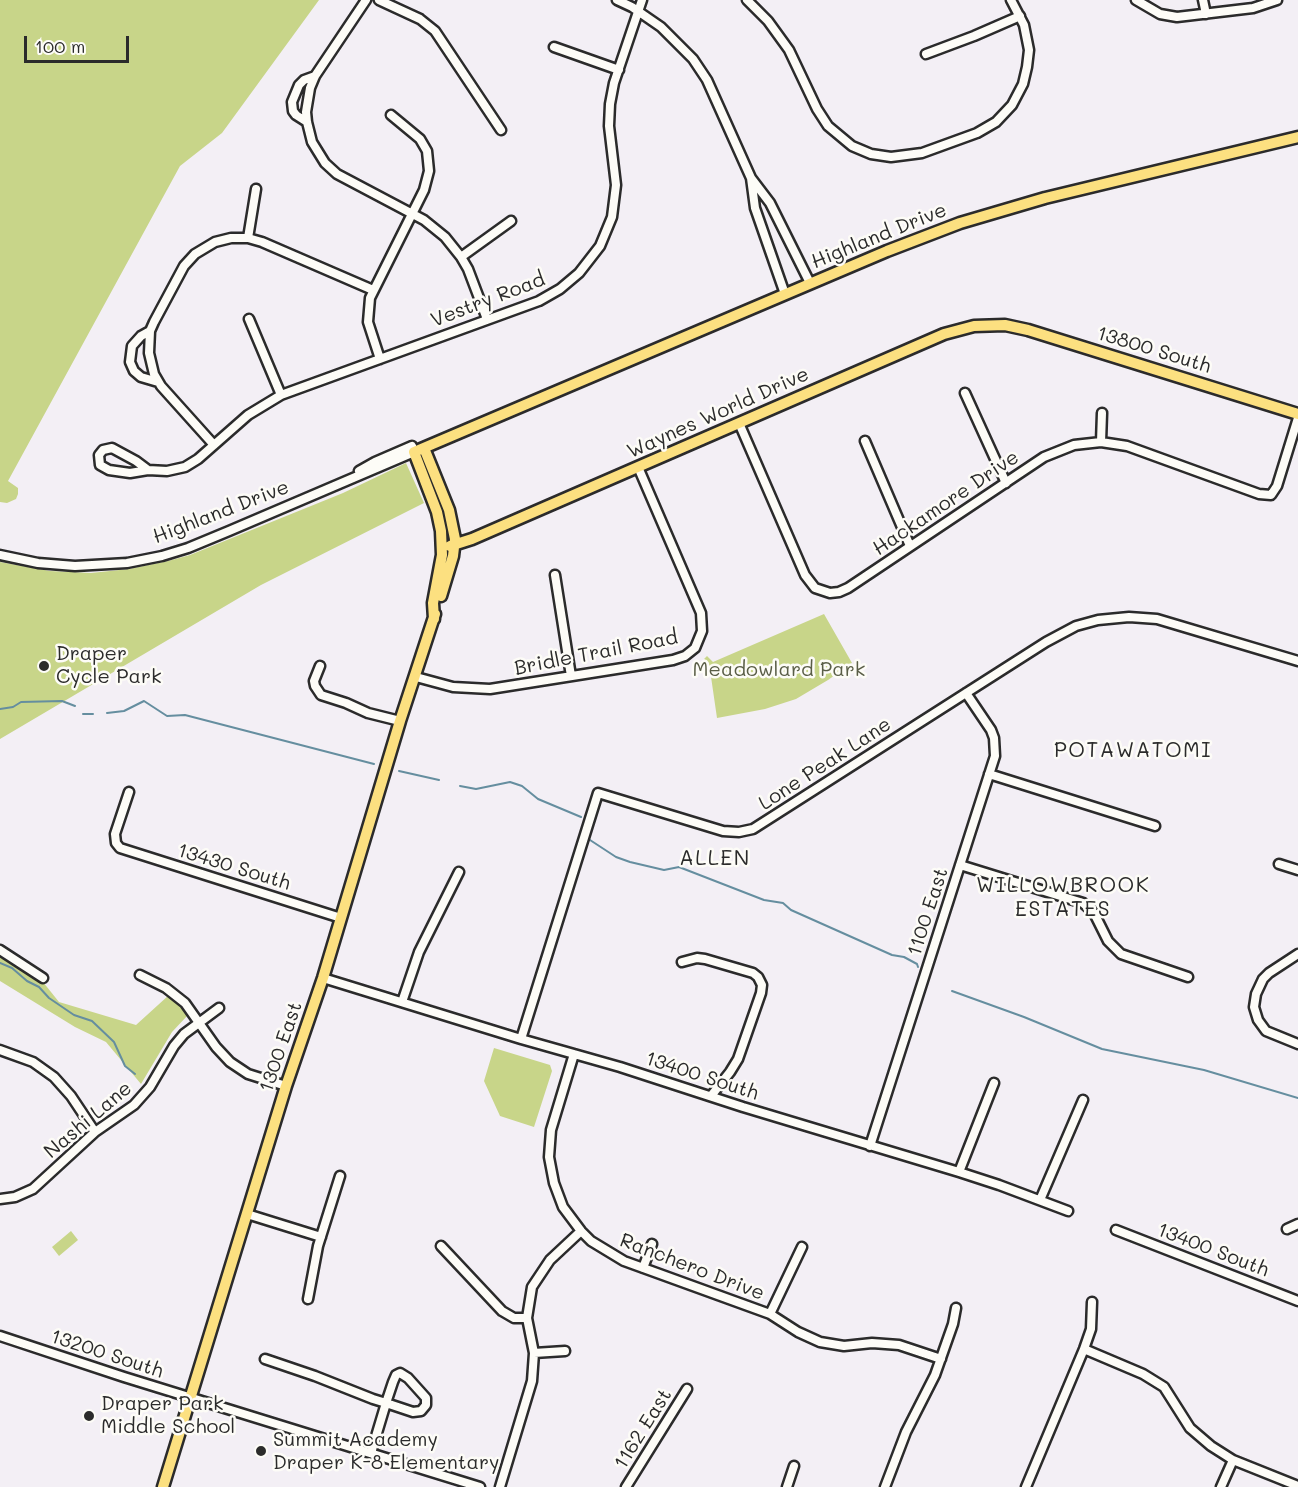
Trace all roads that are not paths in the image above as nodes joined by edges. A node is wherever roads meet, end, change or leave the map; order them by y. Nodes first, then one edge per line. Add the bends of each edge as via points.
1 (366, 0) edge
2 (379, 0) edge
3 (616, 0) edge
4 (642, 0) edge
5 (747, 0) edge
6 (1011, 0) edge
7 (1136, 0) edge
8 (1203, 0) edge
9 (1277, 0) edge
10 (639, 11) junction
11 (1206, 14) junction
12 (1020, 16) junction
13 (554, 47) dead end
14 (926, 54) dead end
15 (619, 70) junction
16 (315, 76) junction
17 (391, 115) dead end
18 (307, 122) junction
19 (501, 130) dead end
20 (1298, 137) edge
21 (751, 178) junction
22 (256, 189) dead end
23 (412, 213) junction
24 (511, 221) dead end
25 (248, 238) junction
26 (461, 257) junction
27 (810, 283) junction
28 (373, 290) junction
29 (785, 294) junction
30 (249, 319) dead end
31 (487, 319) junction
32 (998, 325) joint
33 (150, 331) junction
34 (380, 359) junction
35 (158, 382) junction
36 (966, 393) dead end
37 (281, 395) junction
38 (1101, 413) dead end
39 (1298, 416) edge
40 (491, 419) junction
41 (739, 423) junction
42 (865, 441) dead end
43 (1101, 442) junction
44 (214, 445) junction
45 (417, 448) junction
46 (638, 467) junction
47 (148, 470) junction
48 (1006, 483) junction
49 (441, 490) junction
50 (442, 540) junction
51 (455, 545) junction
52 (910, 546) junction
53 (0, 555) edge
54 (555, 575) dead end
55 (434, 619) junction
56 (1298, 661) edge
57 (320, 666) dead end
58 (571, 676) junction
59 (416, 677) junction
60 (966, 693) junction
61 (400, 721) junction
62 (989, 774) junction
63 (129, 792) dead end
64 (1155, 826) dead end
65 (1279, 864) dead end
66 (960, 865) junction
67 (1298, 870) edge
68 (459, 872) dead end
69 (341, 918) junction
70 (0, 950) edge
71 (1298, 954) edge
72 (682, 962) dead end
73 (140, 975) dead end
74 (1188, 976) dead end
75 (43, 978) dead end
76 (323, 978) junction
77 (402, 1002) junction
78 (219, 1008) dead end
79 (199, 1021) junction
80 (521, 1039) junction
81 (1298, 1044) edge
82 (0, 1050) edge
83 (574, 1054) junction
84 (994, 1083) dead end
85 (286, 1086) junction
86 (711, 1096) junction
87 (1083, 1100) dead end
88 (96, 1132) junction
89 (870, 1146) junction
90 (959, 1172) junction
91 (340, 1176) dead end
92 (0, 1199) edge
93 (1040, 1200) junction
94 (1068, 1211) dead end
95 (247, 1214) junction
96 (1298, 1224) edge
97 (1287, 1229) dead end
98 (1116, 1230) dead end
99 (581, 1231) junction
100 (321, 1237) junction
101 (652, 1244) dead end
102 (441, 1246) dead end
103 (802, 1247) dead end
104 (643, 1268) junction
105 (308, 1299) dead end
106 (1298, 1301) edge
107 (1092, 1302) dead end
108 (956, 1308) dead end
109 (770, 1314) junction
110 (527, 1318) junction
111 (0, 1336) edge
112 (1084, 1349) junction
113 (565, 1351) dead end
114 (534, 1353) junction
115 (265, 1359) dead end
116 (941, 1359) junction
117 (687, 1389) dead end
118 (190, 1398) junction
119 (386, 1403) junction
120 (371, 1453) junction
121 (1233, 1460) junction
122 (794, 1466) dead end
123 (1298, 1486) edge
124 (163, 1487) edge
125 (480, 1487) edge
126 (500, 1487) edge
127 (626, 1487) edge
128 (787, 1487) edge
129 (885, 1487) edge
130 (1026, 1487) edge
131 (1221, 1487) edge

1 - 16 street
2 - 19 street via 420,19 435,31
3 - 10 street
4 - 10 street, Vestry Road
5 - 12 street via 789,50 822,118 835,134 871,154 902,157 970,136 1002,117 1023,84 1028,67 1027,34
6 - 12 street
7 - 11 street via 1151,11 1168,16
8 - 11 street
9 - 11 street via 1253,8
10 - 15 street, Vestry Road
10 - 21 street via 673,37 701,71 716,96
12 - 14 street
13 - 15 street
15 - 31 street, Vestry Road via 609,115 615,195 600,246 579,273 560,289 539,301
16 - 18 street via 308,96
16 - 18 street via 299,85 292,102 293,111
17 - 23 street via 416,134 428,158 427,184
18 - 23 street via 316,149 336,174
20 - 27 main road, Highland Drive via 1003,209
21 - 27 street via 770,203
21 - 29 street via 755,208
22 - 25 street
23 - 26 street via 438,231
23 - 28 street
24 - 26 street
25 - 28 street
25 - 33 street via 215,242 195,254 184,266
26 - 31 street
27 - 29 main road, Highland Drive
28 - 34 street via 368,322
29 - 40 main road, Highland Drive
30 - 37 street
31 - 34 street, Vestry Road
32 - 39 main road, 13800 South via 1028,330
32 - 41 main road, Waynes World Drive via 967,327 944,334
33 - 35 street via 148,353
33 - 35 street via 132,346 130,362 141,377
34 - 37 street, Vestry Road
35 - 44 street
36 - 48 street
37 - 44 street, Vestry Road via 248,414
38 - 43 street
39 - 43 street, Hackamore Drive via 1271,495 1258,494 1133,447
40 - 45 main road, Highland Drive
40 - 49 main road via 437,452
41 - 46 main road, Waynes World Drive
41 - 52 street, Hackamore Drive via 805,575 815,588 830,593 843,590
42 - 52 street
43 - 48 street, Hackamore Drive via 1058,450
44 - 47 street, Vestry Road via 185,467
45 - 49 main road, 1300 East
45 - 50 main road, 1300 East
45 - 53 street, Highland Drive via 375,462 345,483 188,548 138,561 75,566
46 - 51 main road, Waynes World Drive
46 - 58 street, Bridle Trail Road via 701,613 700,638 695,648 679,658
47 - 47 street, Vestry Road via 109,470 100,465 99,455 112,448
48 - 52 street, Hackamore Drive
49 - 51 main road, 1300 East
50 - 51 main road
50 - 55 main road, 1300 East
51 - 55 main road, 1300 East
54 - 58 street
55 - 59 main road, 1300 East
56 - 60 street, Lone Peak Lane via 1167,621 1119,617 1066,631
57 - 61 street via 314,681 321,695
58 - 59 street, Bridle Trail Road via 480,689 453,687
59 - 61 main road, 1300 East
60 - 62 street, 1100 East via 994,738 995,756
60 - 80 street, Lone Peak Lane via 746,831 723,831 598,793
61 - 69 main road, 1300 East
62 - 64 street
62 - 66 street, 1100 East
63 - 69 street, 13430 South via 115,834 118,846
65 - 67 street
66 - 74 street via 1083,903 1121,954
66 - 89 street, 1100 East
68 - 77 street via 422,946
69 - 76 main road, 1300 East
70 - 75 street
71 - 81 street via 1266,976 1254,1007 1261,1026
72 - 86 street via 705,959 753,973 762,985 738,1059
73 - 79 street via 176,995
76 - 77 street, 13400 South
76 - 85 main road, 1300 East
77 - 80 street, 13400 South
78 - 79 street, Nashi Lane
79 - 85 street via 230,1062 248,1074
79 - 88 street, Nashi Lane via 178,1040 150,1087 134,1105
80 - 83 street, 13400 South
82 - 88 street via 33,1062 54,1077
83 - 86 street, 13400 South
83 - 99 street, Ranchero Drive via 551,1131 549,1156 563,1207
84 - 90 street
85 - 95 main road, 1300 East
86 - 89 street, 13400 South
87 - 93 street
88 - 92 street, Nashi Lane via 33,1189
89 - 90 street, 13400 South
90 - 93 street, 13400 South
91 - 100 street
93 - 94 street, 13400 South
95 - 100 street
95 - 118 main road, 1300 East
96 - 97 street
98 - 106 street, 13400 South
99 - 104 street, Ranchero Drive via 612,1256
99 - 110 street via 537,1277
100 - 105 street
101 - 104 street
102 - 110 street via 502,1311 514,1318
103 - 109 street
104 - 109 street, Ranchero Drive
107 - 112 street via 1091,1329
108 - 116 street
109 - 116 street, Ranchero Drive via 820,1342 844,1346 892,1344
110 - 114 street
111 - 118 street, 13200 South
112 - 121 street via 1164,1387 1190,1428
112 - 130 street
113 - 114 street
114 - 126 street via 529,1394
115 - 119 street
116 - 129 street via 901,1442
117 - 127 street, 1162 East
118 - 120 street, 13200 South
118 - 124 main road, 1300 East
119 - 119 street via 416,1412 426,1405 425,1396 399,1373
119 - 120 street
120 - 125 street, 13200 South
121 - 123 street
121 - 131 street
122 - 128 street

